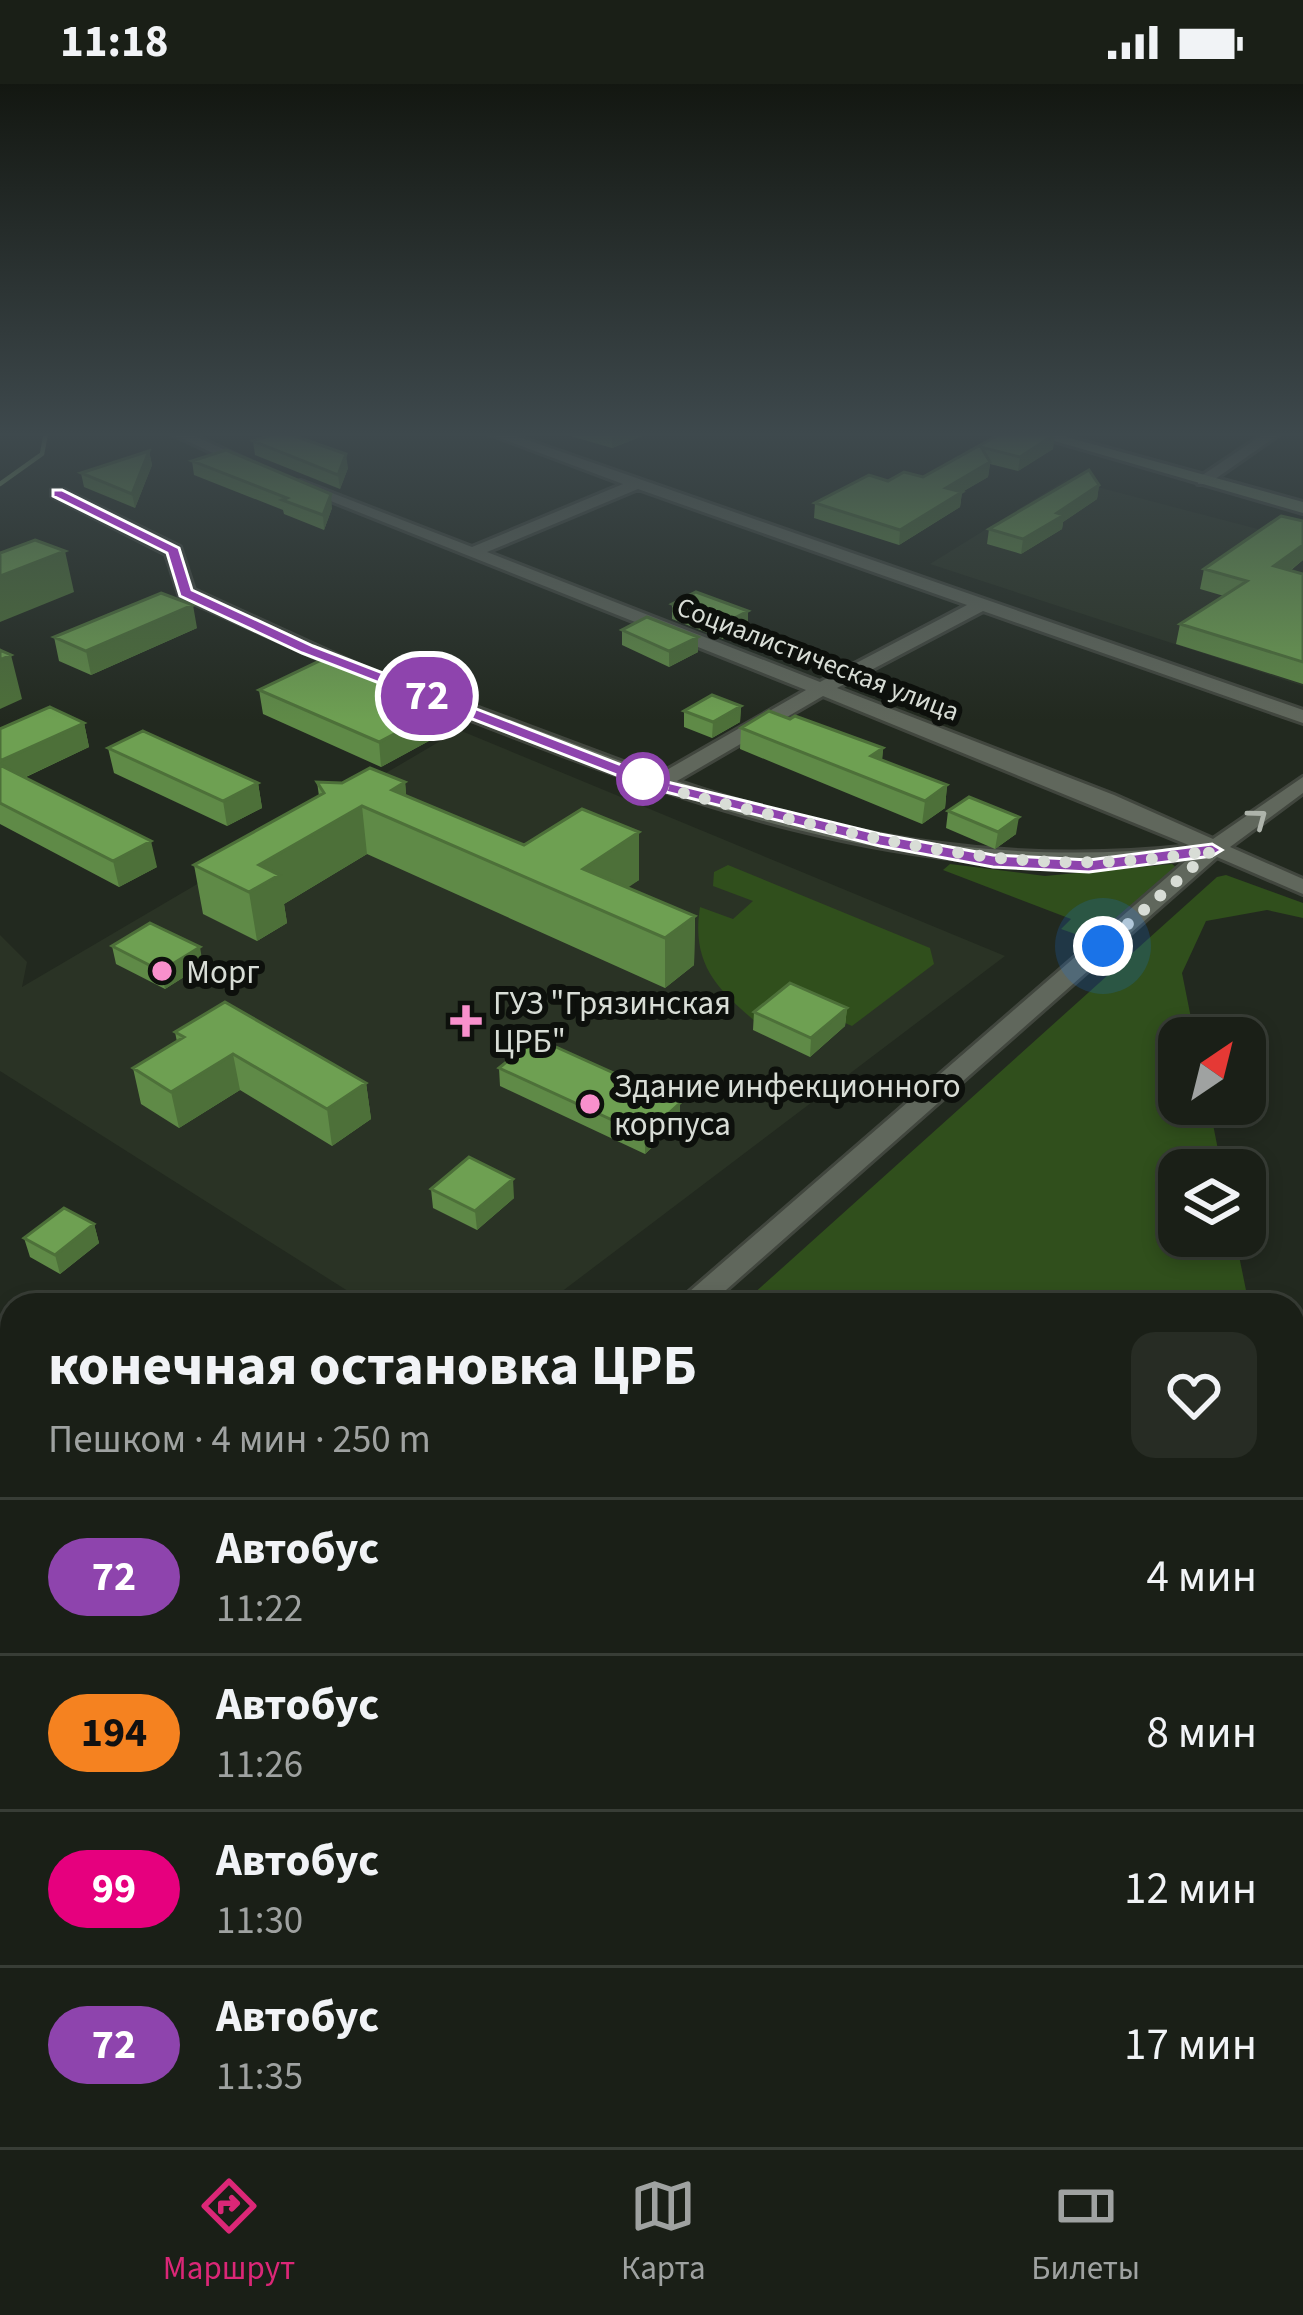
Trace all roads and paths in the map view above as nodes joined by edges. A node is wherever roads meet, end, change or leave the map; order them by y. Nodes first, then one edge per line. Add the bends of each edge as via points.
1 (131, 529) edge
2 (411, 529) edge
3 (528, 529) edge
4 (770, 529) edge
5 (471, 553) junction
6 (982, 604) junction
7 (820, 689) junction
8 (1303, 717) edge
9 (1303, 783) edge
10 (657, 784) junction
11 (1212, 850) junction
12 (1303, 887) edge
13 (703, 1293) edge

1 - 10 street via 174,551 185,593
2 - 5 street, Социалистическая улица
3 - 5 street
4 - 6 street
5 - 7 street, Социалистическая улица
6 - 7 street
6 - 8 street
7 - 10 street
7 - 11 street, Социалистическая улица
11 -> 9 street
10 - 11 street via 993,861 1089,866
11 - 12 street, Социалистическая улица
11 - 13 street

